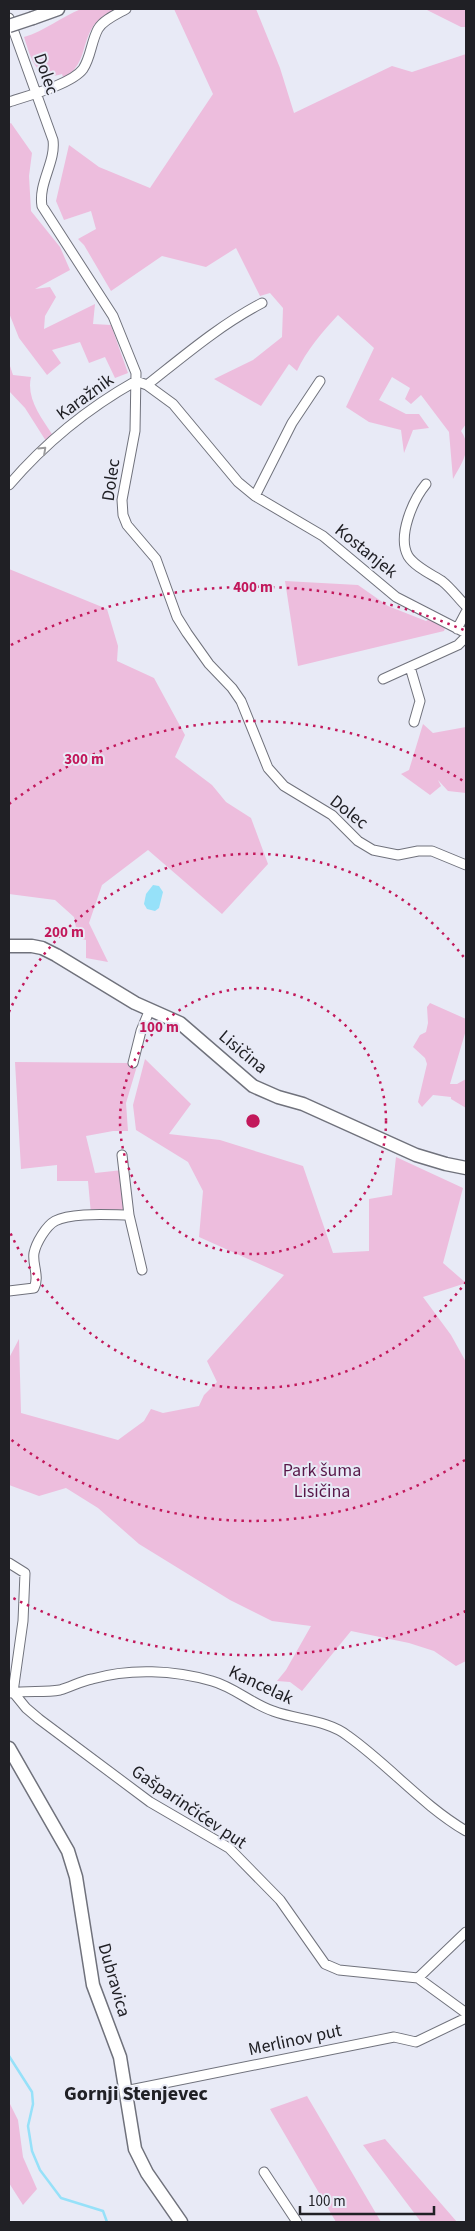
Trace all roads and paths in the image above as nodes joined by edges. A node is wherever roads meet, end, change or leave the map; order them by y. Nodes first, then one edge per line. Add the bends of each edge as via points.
1 (58, 9) edge
2 (126, 9) edge
3 (9, 18) edge
4 (9, 26) edge
5 (36, 92) junction
6 (9, 102) edge
7 (262, 303) dead end
8 (136, 381) junction
9 (320, 381) dead end
10 (147, 385) junction
11 (426, 484) dead end
12 (9, 485) edge
13 (255, 496) junction
14 (466, 606) edge
15 (466, 612) edge
16 (457, 629) junction
17 (466, 632) edge
18 (466, 636) edge
19 (410, 667) junction
20 (382, 679) dead end
21 (414, 722) dead end
22 (466, 865) edge
23 (9, 946) edge
24 (150, 1009) junction
25 (134, 1064) dead end
26 (122, 1155) dead end
27 (466, 1168) edge
28 (129, 1214) junction
29 (142, 1270) dead end
30 (9, 1291) edge
31 (9, 1564) edge
32 (11, 1692) edge
33 (9, 1748) edge
34 (466, 1831) edge
35 (466, 1932) edge
36 (418, 1978) junction
37 (466, 2013) edge
38 (466, 2018) edge
39 (126, 2091) junction
40 (264, 2172) dead end
41 (181, 2222) edge
42 (297, 2222) edge

1 - 4 street, bridge
2 - 5 street via 98,28 83,70 72,80
3 - 5 street, Dolec
5 - 6 street
5 - 8 street, Dolec via 54,146 40,196 42,206 113,316 134,366
7 - 10 street via 234,317
8 - 10 street, Karažnik
12 -> 8 street, Karažnik via 72,424 106,397
8 - 22 street, Dolec via 135,431 122,500 123,515 127,525 156,559 177,617 187,633 241,701 268,768 284,786 332,815 358,841 373,850 398,855 432,851
9 - 13 street via 292,423
10 - 13 street, Kostanjek via 173,404 238,482
11 - 14 street, Kostanjek via 410,509 405,547 408,557 443,582
13 - 16 street, Kostanjek via 323,536 396,597
15 - 16 street
16 - 17 street, Kostanjek
18 - 19 street via 458,645
19 - 20 street
19 - 21 street via 420,701
23 - 24 street, Lisičina via 42,948
24 - 25 street
24 - 27 street, Lisičina via 180,1022 253,1086 303,1104 416,1155
26 - 28 street
28 - 29 street
28 - 30 street via 68,1217 54,1221 34,1254 37,1283 34,1288
31 - 32 street via 25,1573 23,1620
32 - 34 street, Kancelak via 59,1690 100,1677 141,1672 165,1672 212,1680 271,1711 346,1734 427,1804
32 - 36 street, Gašparinčićev put via 39,1719 150,1802 229,1848 280,1900 325,1964 339,1970
33 - 39 street, Dubravica via 59,1832 70,1857 93,1985 120,2057
35 - 36 street
36 - 37 street
38 - 39 street, Merlinov put via 416,2042 394,2037
39 - 41 street, Dubravica via 138,2158
40 - 42 street

